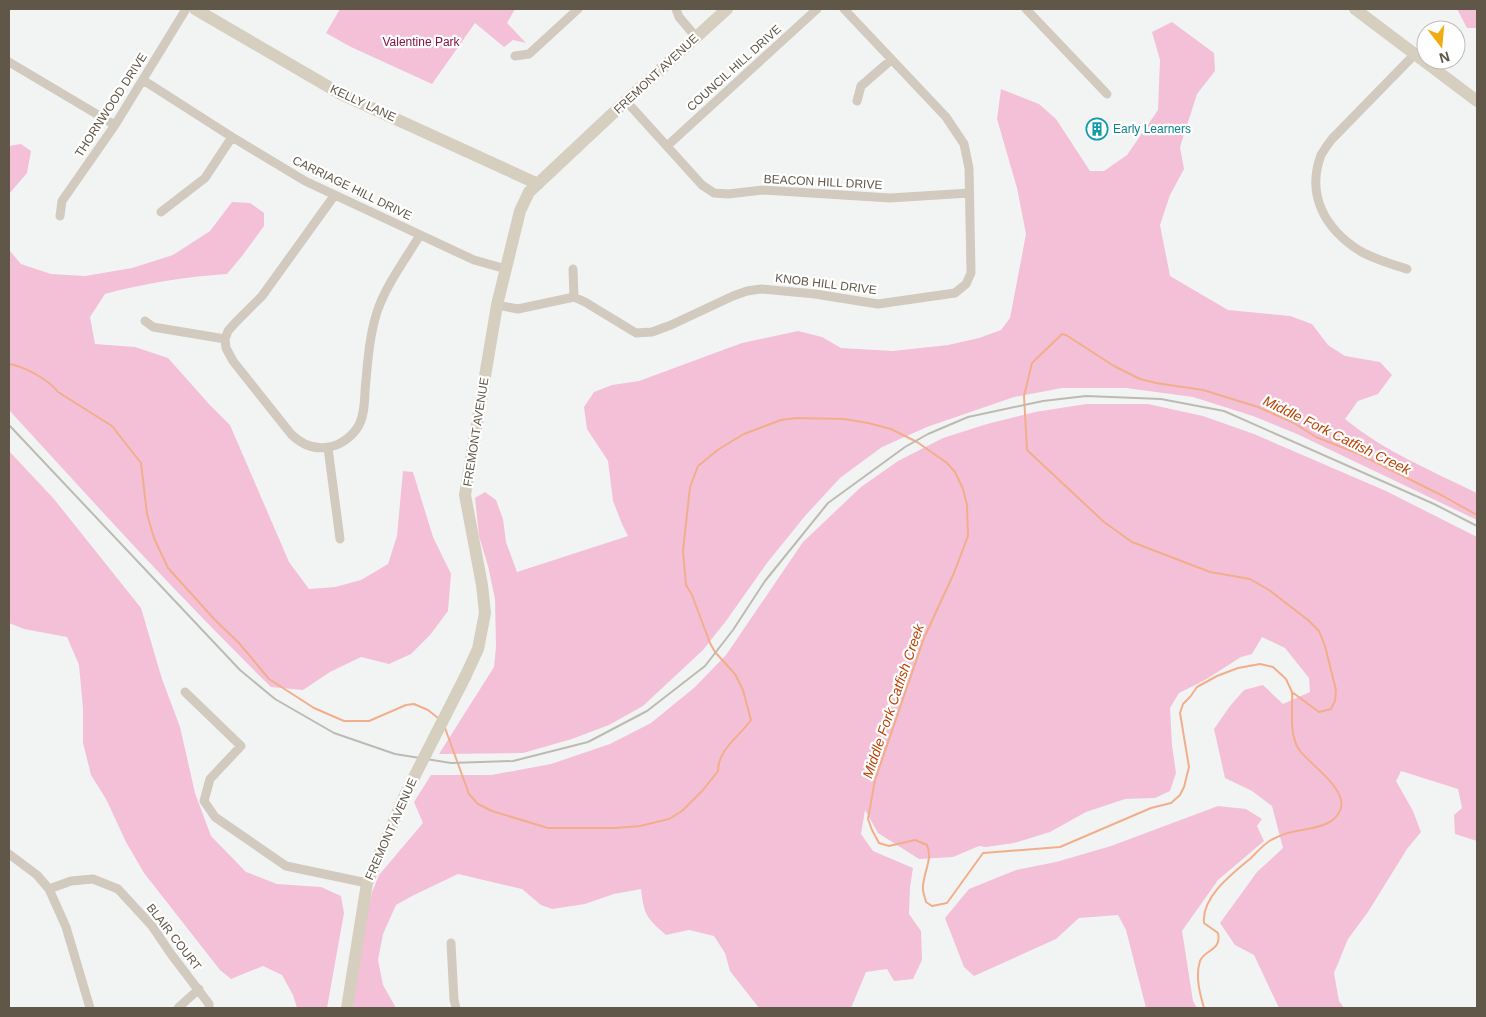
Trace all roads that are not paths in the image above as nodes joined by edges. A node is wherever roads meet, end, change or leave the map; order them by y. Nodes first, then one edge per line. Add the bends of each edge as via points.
1 (186, 9) edge
2 (195, 9) edge
3 (578, 9) edge
4 (676, 9) edge
5 (727, 9) edge
6 (817, 9) edge
7 (844, 9) edge
8 (1026, 9) edge
9 (1355, 9) edge
10 (696, 37) junction
11 (1414, 54) junction
12 (515, 56) dead end
13 (891, 60) junction
14 (9, 62) edge
15 (144, 80) junction
16 (1107, 94) dead end
17 (626, 101) junction
18 (857, 101) dead end
19 (1477, 101) edge
20 (115, 126) junction
21 (232, 138) junction
22 (667, 146) junction
23 (538, 184) junction
24 (969, 193) junction
25 (334, 196) junction
26 (161, 212) dead end
27 (60, 216) dead end
28 (420, 235) junction
29 (506, 269) junction
30 (1407, 269) dead end
31 (573, 270) dead end
32 (574, 297) junction
33 (497, 305) junction
34 (145, 321) dead end
35 (225, 339) junction
36 (328, 448) junction
37 (340, 539) dead end
38 (185, 692) dead end
39 (9, 854) edge
40 (367, 883) junction
41 (49, 889) junction
42 (451, 943) dead end
43 (199, 989) junction
44 (90, 1008) edge
45 (178, 1008) edge
46 (209, 1008) edge
47 (347, 1008) edge
48 (456, 1008) edge

1 - 15 street, THORNWOOD DRIVE
2 - 23 main road, KELLY LANE via 341,94
3 - 12 street via 529,54
4 - 10 street
5 - 10 main road, FREMONT AVENUE
6 - 22 street, COUNCIL HILL DRIVE
7 - 13 street, KNOB HILL DRIVE
8 - 16 street
9 - 11 main road
10 - 17 main road, FREMONT AVENUE
11 - 19 main road
11 - 30 street via 1332,139 1322,154 1316,174 1316,193 1321,211 1332,228 1359,250
13 - 18 street via 861,86
13 - 24 street, KNOB HILL DRIVE via 946,117 964,144 969,168
14 - 20 street
15 - 20 street, THORNWOOD DRIVE
15 - 21 street, CARRIAGE HILL DRIVE
17 - 22 street, BEACON HILL DRIVE
17 - 23 main road, FREMONT AVENUE
20 - 27 street, THORNWOOD DRIVE via 62,201
21 - 25 street, CARRIAGE HILL DRIVE
21 - 26 street via 206,178
22 - 24 street, BEACON HILL DRIVE via 702,185 714,193 763,190 890,198
23 - 29 main road, FREMONT AVENUE via 529,192 522,206
24 - 32 street, KNOB HILL DRIVE via 971,273 966,284 954,293 878,304 761,288 733,296 652,332 636,333
25 - 28 street, CARRIAGE HILL DRIVE
25 - 35 street via 272,283 235,322
28 - 29 street, CARRIAGE HILL DRIVE via 474,260
28 - 36 street via 378,310 370,339 359,425 344,441
29 - 33 main road, FREMONT AVENUE
31 - 32 street
32 - 33 street via 518,309
33 - 40 main road, FREMONT AVENUE, bridge via 466,495 485,613 478,649 406,793
34 - 35 street via 153,327
35 - 36 street via 232,361 291,434 310,447
36 - 37 street
38 - 40 street via 241,746 210,779 204,800 216,817 286,866
39 - 41 street via 37,875
40 - 47 main road, FREMONT AVENUE
41 - 43 street, BLAIR COURT via 71,881 93,879 118,888 152,926
41 - 44 street via 66,927
42 - 48 street
43 - 45 street, BLAIR COURT
43 - 46 street

